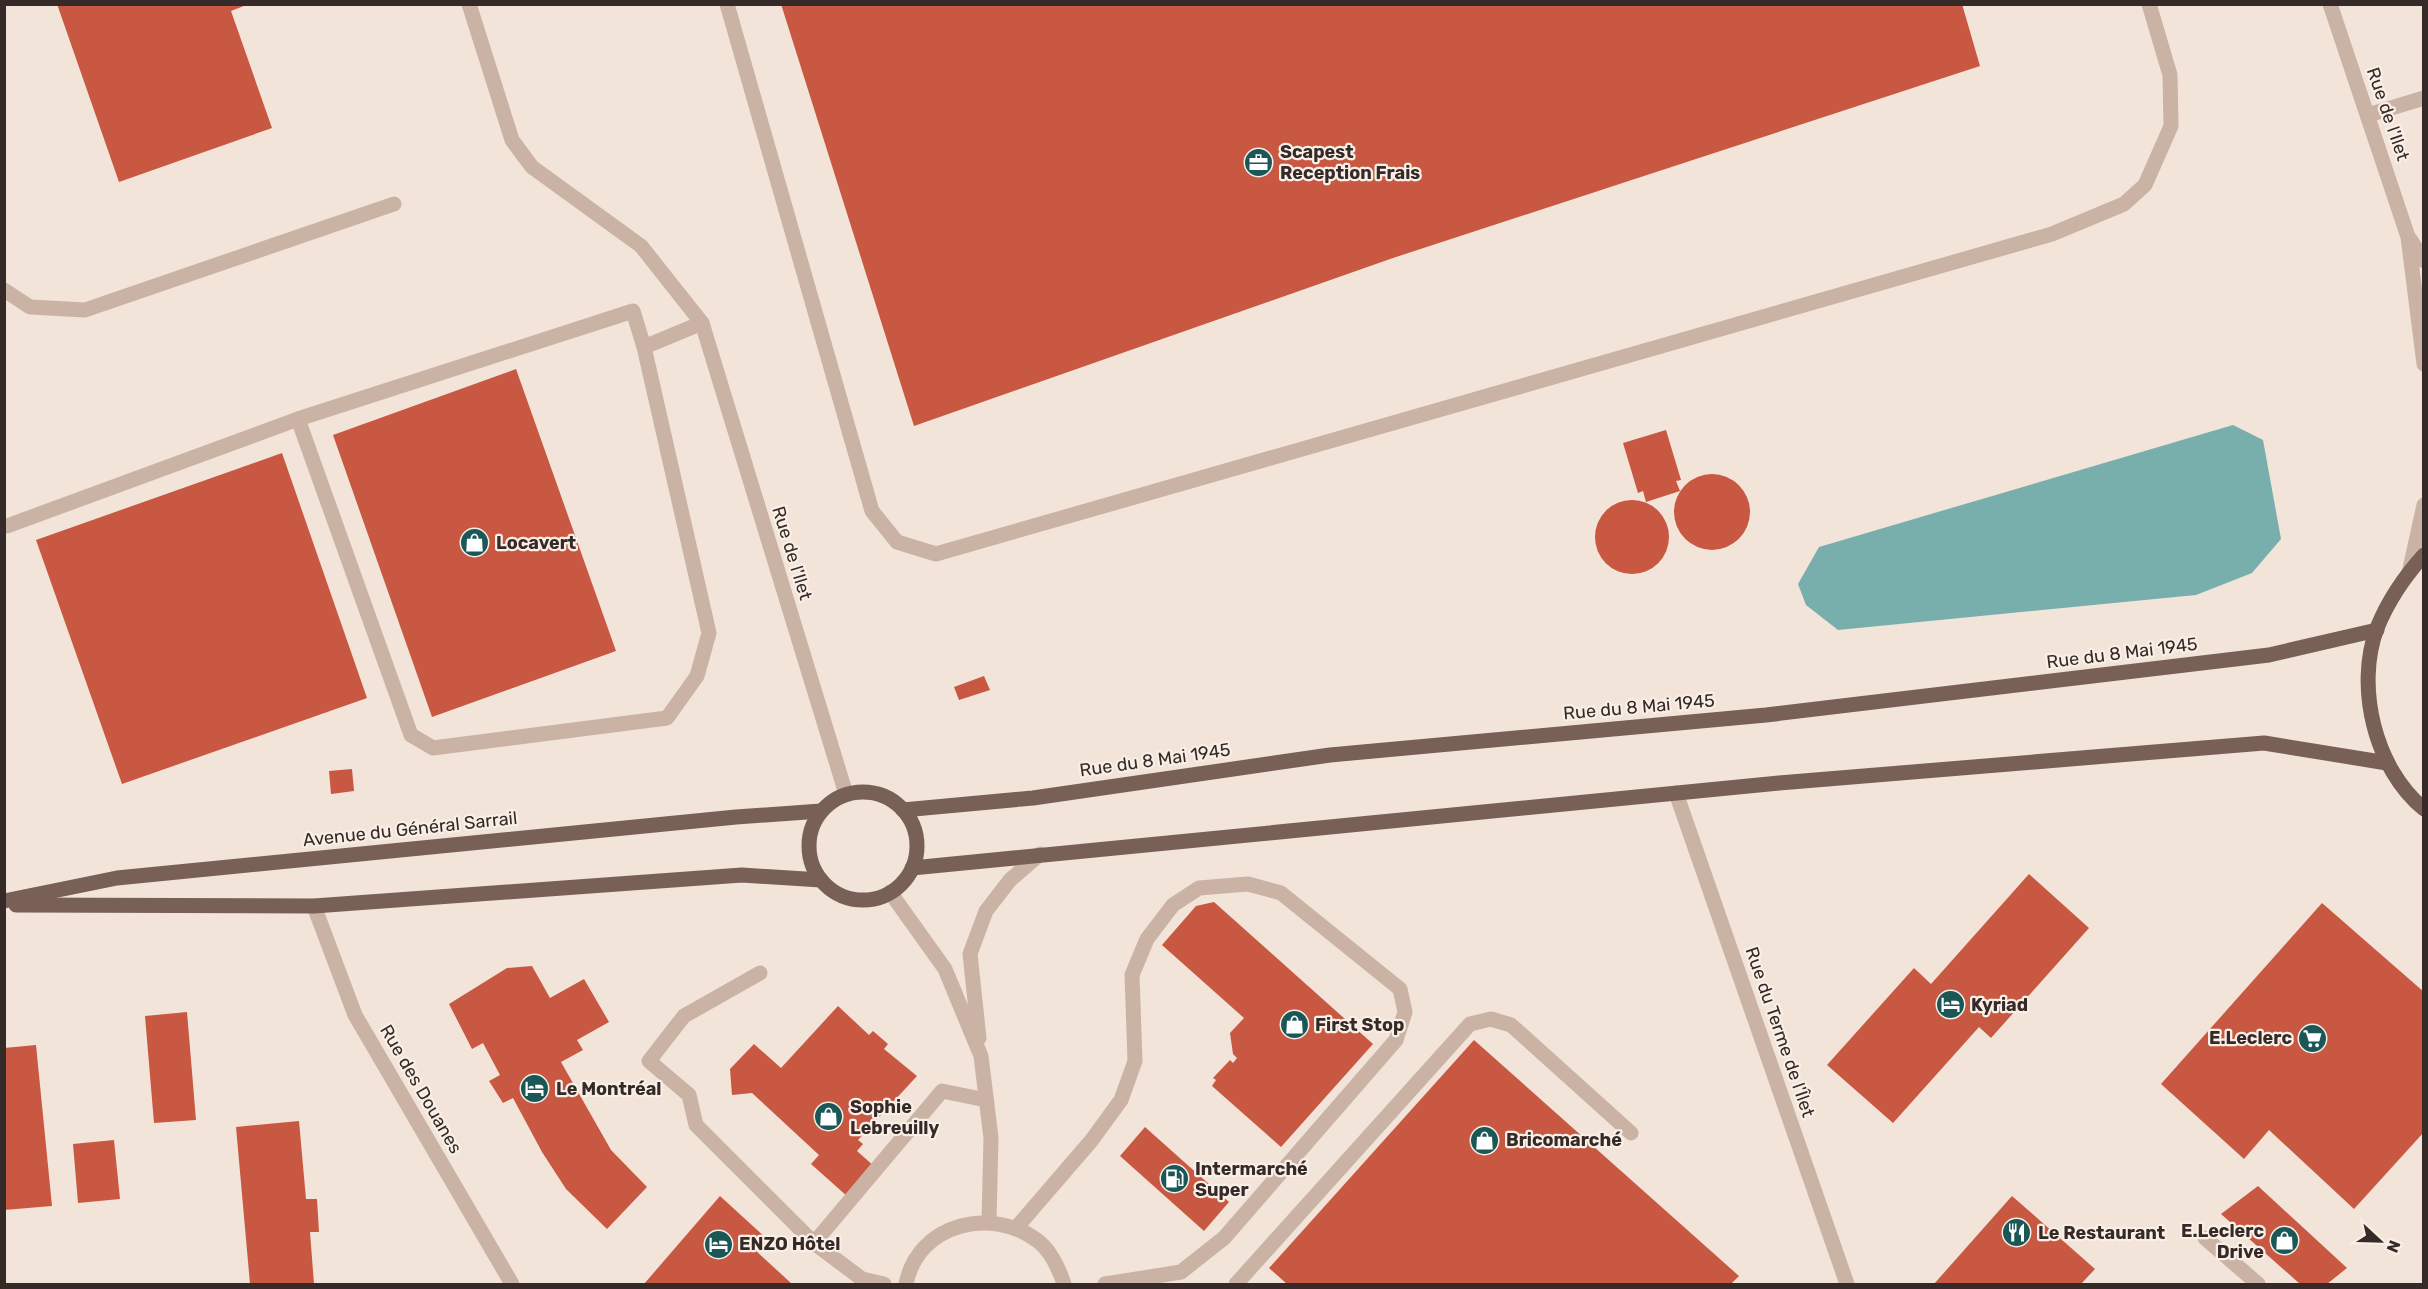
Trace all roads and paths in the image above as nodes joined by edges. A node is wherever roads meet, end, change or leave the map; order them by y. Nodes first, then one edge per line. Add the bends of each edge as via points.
1 (469, 4) edge
2 (727, 4) edge
3 (2149, 4) edge
4 (2330, 4) edge
5 (2424, 98) edge
6 (2368, 115) junction
7 (394, 204) dead end
8 (2408, 237) junction
9 (2424, 261) edge
10 (4, 290) edge
11 (702, 322) junction
12 (644, 347) junction
13 (2424, 364) edge
14 (298, 419) junction
15 (2424, 505) edge
16 (8, 526) dead end
17 (2424, 555) edge
18 (2409, 573) junction
19 (2377, 630) junction
20 (2387, 763) junction
21 (1676, 793) junction
22 (846, 794) junction
23 (2424, 809) edge
24 (903, 810) junction
25 (821, 812) junction
26 (1040, 854) junction
27 (912, 868) junction
28 (821, 880) junction
29 (890, 892) junction
30 (4, 903) edge
31 (314, 906) junction
32 (760, 973) dead end
33 (981, 1056) junction
34 (986, 1100) junction
35 (1631, 1133) dead end
36 (989, 1221) junction
37 (1016, 1228) junction
38 (2205, 1238) dead end
39 (814, 1243) junction
40 (512, 1284) edge
41 (884, 1284) edge
42 (906, 1284) edge
43 (1064, 1284) edge
44 (1105, 1284) edge
45 (1236, 1284) edge
46 (1847, 1284) edge
47 (2258, 1284) edge

1 - 11 street via 512,140 532,167 640,246
2 - 3 street via 872,511 897,543 936,554 2052,234 2124,204 2145,185 2170,126 2170,75
4 - 6 street, Rue de l'Ilet
5 - 6 street
6 - 8 street, Rue de l'Ilet
7 - 10 street via 85,310 30,307
8 - 9 street, Rue de l'Ilet
8 - 13 street, Rue de l'Ilet
11 - 12 street
11 - 22 street, Rue de l'Ilet
12 - 14 street via 633,311
12 - 14 street via 709,633 697,676 667,718 433,748 411,735
14 - 16 street
15 - 18 street
17 - 18 main road
18 - 19 main road via 2395,590
19 - 20 main road via 2368,675 2372,720
19 - 24 main road, Rue du 8 Mai 1945 via 2269,655 1766,715 1330,755 1033,798
20 - 21 main road via 2264,743
20 - 23 main road
21 - 26 main road
21 - 46 street, Rue du Terme de l'Îlet
22 - 24 main road via 877,793
22 - 25 main road
24 - 27 main road via 916,837
25 - 28 main road via 808,846
25 - 30 main road, Avenue du Général Sarrail via 712,819 117,878
26 - 27 main road
26 - 33 street via 1010,880 986,911 970,954
27 - 29 main road
28 - 29 main road via 833,890 861,900
28 - 31 main road, Avenue du Général Sarrail via 741,875
29 - 33 street via 945,969
30 - 31 main road, Avenue du Général Sarrail
31 - 40 street, Rue des Douanes via 355,1015
32 - 39 street via 684,1016 649,1061 689,1095 696,1125
33 - 34 street
34 - 36 street via 991,1138
34 - 39 street via 942,1091
35 - 45 street via 1511,1025 1491,1019 1470,1024
36 - 37 street
36 - 42 street via 963,1224 940,1235 921,1252
37 - 43 street via 1040,1242 1057,1264
37 - 44 street via 1121,1100 1135,1062 1132,975 1147,939 1173,905 1199,888 1248,884 1281,893 1400,989 1405,1012 1396,1040 1224,1238 1181,1272
38 - 47 street
39 - 41 street via 862,1279

